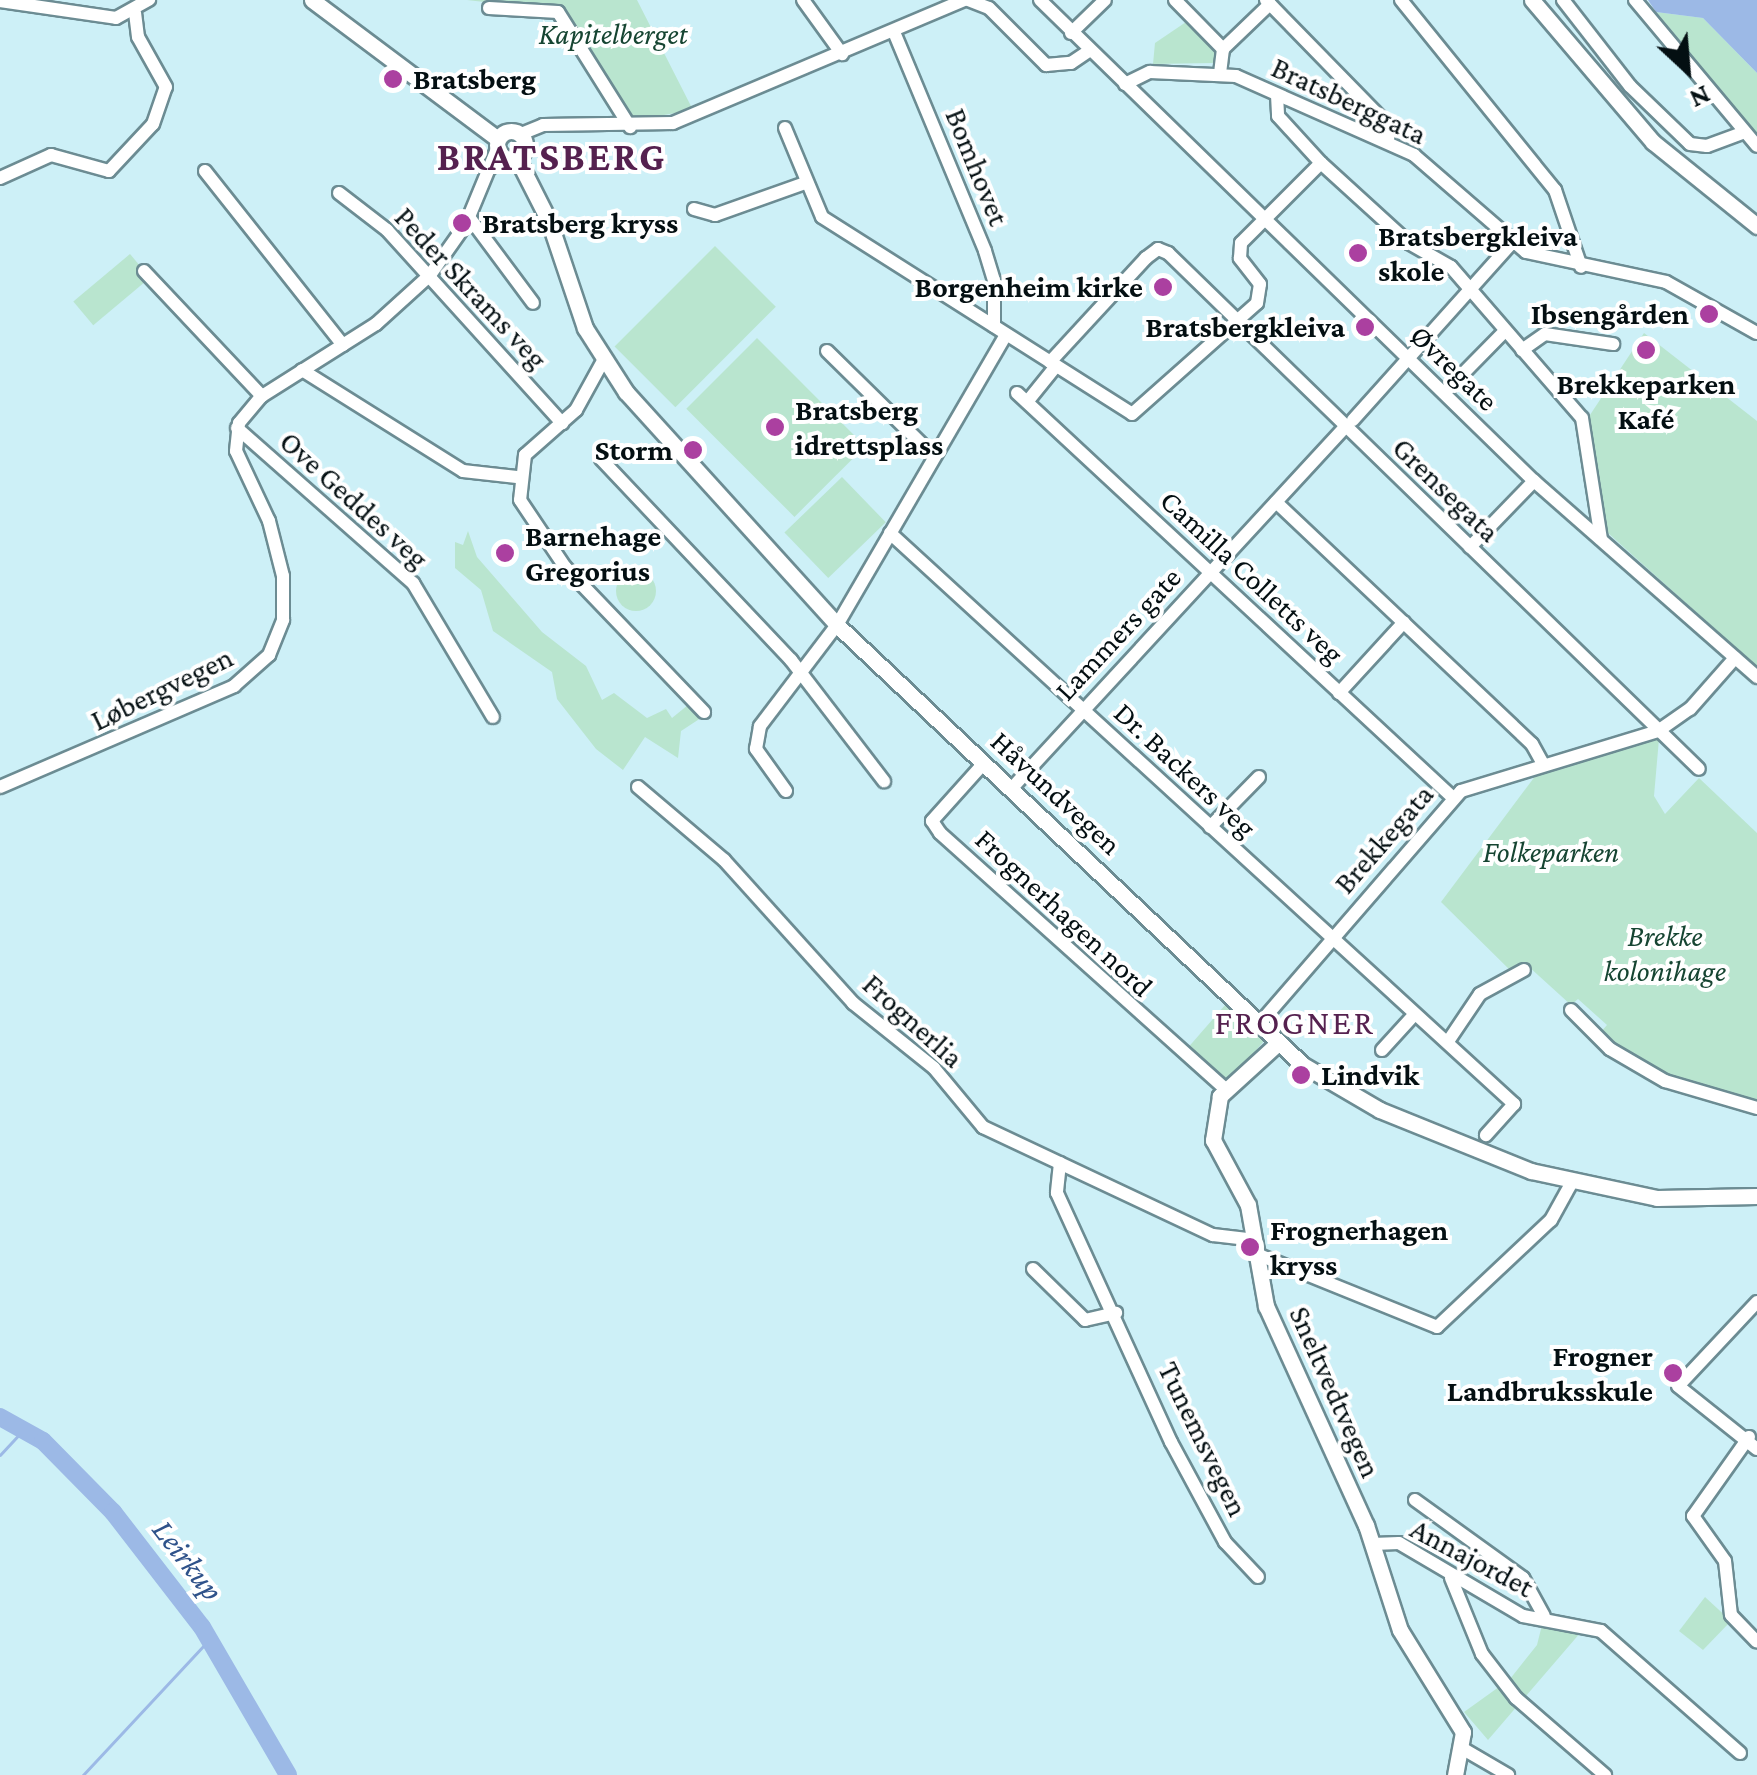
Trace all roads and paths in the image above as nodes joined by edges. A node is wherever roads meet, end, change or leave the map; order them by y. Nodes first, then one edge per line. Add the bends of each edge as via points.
1 (149, 0) edge
2 (312, 0) edge
3 (804, 0) edge
4 (966, 0) edge
5 (1040, 0) edge
6 (1105, 0) edge
7 (1175, 0) edge
8 (1402, 0) edge
9 (1532, 0) edge
10 (1563, 0) edge
11 (1635, 0) edge
12 (0, 2) edge
13 (1268, 2) edge
14 (71, 5) edge
15 (489, 8) dead end
16 (136, 13) junction
17 (894, 32) junction
18 (1072, 32) junction
19 (1090, 50) junction
20 (1223, 50) junction
21 (842, 54) junction
22 (1220, 72) junction
23 (1125, 84) junction
24 (1278, 95) junction
25 (630, 126) junction
26 (785, 128) dead end
27 (1745, 132) junction
28 (520, 134) junction
29 (1388, 142) junction
30 (1757, 146) edge
31 (505, 151) junction
32 (1322, 163) junction
33 (205, 171) dead end
34 (0, 178) edge
35 (806, 183) junction
36 (340, 193) dead end
37 (694, 209) dead end
38 (470, 217) junction
39 (1264, 219) junction
40 (1757, 226) edge
41 (1512, 243) junction
42 (1581, 267) junction
43 (144, 271) dead end
44 (430, 275) junction
45 (1472, 292) junction
46 (533, 303) dead end
47 (1238, 318) junction
48 (1000, 330) junction
49 (1504, 332) junction
50 (1757, 333) edge
51 (1614, 344) dead end
52 (343, 345) junction
53 (1522, 350) junction
54 (827, 351) dead end
55 (1408, 359) junction
56 (602, 361) junction
57 (1054, 364) junction
58 (302, 370) junction
59 (1444, 393) junction
60 (262, 396) junction
61 (562, 423) junction
62 (1348, 424) junction
63 (237, 428) junction
64 (934, 456) junction
65 (600, 459) dead end
66 (517, 477) junction
67 (1534, 480) junction
68 (1276, 502) junction
69 (890, 533) junction
70 (1601, 539) junction
71 (1470, 547) junction
72 (1210, 572) junction
73 (1404, 622) junction
74 (837, 625) junction
75 (1734, 658) junction
76 (802, 674) junction
77 (1757, 677) edge
78 (1339, 694) junction
79 (1083, 709) junction
80 (704, 712) dead end
81 (494, 716) dead end
82 (1658, 731) junction
83 (984, 762) junction
84 (1543, 764) junction
85 (1699, 770) dead end
86 (1259, 777) dead end
87 (884, 780) dead end
88 (0, 787) edge
89 (638, 787) dead end
90 (1012, 788) junction
91 (786, 792) dead end
92 (1452, 798) junction
93 (1210, 827) junction
94 (1331, 939) junction
95 (1524, 970) dead end
96 (1571, 1010) dead end
97 (1414, 1016) junction
98 (1260, 1023) junction
99 (1448, 1040) junction
100 (1278, 1043) junction
101 (1382, 1050) dead end
102 (1226, 1090) junction
103 (1757, 1108) edge
104 (1486, 1135) dead end
105 (1060, 1163) junction
106 (1572, 1182) junction
107 (1757, 1196) edge
108 (1258, 1247) junction
109 (1034, 1269) dead end
110 (1757, 1302) edge
111 (1116, 1313) junction
112 (1753, 1443) edge
113 (1414, 1500) dead end
114 (1373, 1544) junction
115 (1258, 1576) dead end
116 (1452, 1578) junction
117 (1544, 1616) junction
118 (1757, 1642) edge
119 (1465, 1750) junction
120 (1740, 1753) dead end
121 (1454, 1775) edge
122 (1508, 1775) edge
123 (1605, 1775) edge

1 - 16 street
2 - 31 main road
3 - 21 street
4 - 17 street
4 - 19 street via 989,8 1046,65 1071,63
5 - 18 street, Øvregate
6 - 18 street
7 - 20 street
8 - 42 street via 1555,190
9 - 40 main road via 1654,142
10 - 27 street via 1630,86 1690,144 1707,146
11 - 27 street
12 - 14 street
13 - 20 street
13 - 29 street via 1389,126
14 - 16 street
15 - 25 street via 558,12
16 - 34 street via 138,37 166,87 153,124 105,172 52,156
17 - 21 street
17 - 48 street, Bomhovet via 990,266
18 - 19 street, Øvregate
19 - 23 street, Øvregate
20 - 22 street
21 - 25 street via 692,116
22 - 23 street, Bratsberggata via 1150,72
22 - 24 street, Bratsberggata
23 - 39 street, Øvregate
24 - 29 street, Bratsberggata
24 - 32 street via 1278,116
25 - 28 street via 543,125
26 - 35 street
27 - 30 street
28 - 31 main road
28 - 31 main road via 525,147
29 - 41 street, Bratsberggata via 1421,160
31 - 38 street via 490,168
31 - 56 main road, Håvundvegen
32 - 39 street
32 - 45 street
33 - 52 street
35 - 37 street via 716,215
35 - 48 street via 822,217
36 - 44 street, Peder Skrams veg
38 - 44 street
38 - 46 street
39 - 47 street via 1239,250 1261,294
39 - 55 street, Øvregate
41 - 42 street, Bratsberggata
41 - 45 street, Lammers gate
42 - 50 street, Bratsberggata via 1666,282
43 - 60 street
44 - 52 street
44 - 61 street, Peder Skrams veg
45 - 49 street
45 - 55 street, Lammers gate via 1423,333
47 - 57 street via 1132,414
47 - 57 street, Grensegata via 1158,249
47 - 62 street, Grensegata
48 - 57 street
48 - 64 street
49 - 53 street
49 - 59 street
51 - 53 street via 1545,334
52 - 58 street
53 - 70 street via 1586,428
54 - 64 street
55 - 59 street, Øvregate
55 - 62 street, Lammers gate
56 - 61 street
56 - 74 main road, Håvundvegen
57 - 72 street, Camilla Colletts veg via 1022,398
58 - 60 street
58 - 66 street via 463,471
59 - 67 street, Øvregate
60 - 63 street
61 - 66 street via 534,444
62 - 68 street, Lammers gate
62 - 71 street, Grensegata
63 - 81 street, Ove Geddes veg via 412,583
63 - 88 street, Løbergvegen via 236,451 269,522 283,576 283,620 269,655 234,686
64 - 69 street
65 - 76 street
66 - 80 street via 520,500 545,544
67 - 70 street, Øvregate
67 - 71 street
68 - 72 street, Lammers gate
68 - 73 street
69 - 74 street
69 - 79 street, Dr. Backers veg
70 - 75 street, Øvregate
71 - 82 street, Grensegata
72 - 78 street, Camilla Colletts veg
72 - 79 street, Lammers gate
73 - 78 street
73 - 84 street via 1532,744
74 - 76 street
74 - 83 main road, Håvundvegen
75 - 77 street, Øvregate
75 - 82 street, Brekkegata via 1690,710
76 - 87 street
76 - 91 street via 756,736 760,757
78 - 92 street, Camilla Colletts veg
79 - 90 street, Lammers gate
79 - 93 street, Dr. Backers veg
82 - 84 street, Brekkegata
82 - 85 street, Grensegata
83 - 90 main road, Håvundvegen
83 - 102 street, Frognerhagen nord via 932,821 940,833
84 - 92 street, Brekkegata
86 - 93 street
89 - 105 street, Frognerlia via 724,860 853,1003 934,1068 983,1127
90 - 98 main road, Håvundvegen
92 - 94 street, Brekkegata
93 - 94 street, Dr. Backers veg
94 - 97 street, Dr. Backers veg
94 - 98 street, Brekkegata
95 - 99 street via 1480,994
96 - 103 street via 1610,1049 1665,1081
97 - 99 street, Dr. Backers veg
97 - 101 street
98 - 100 main road, Håvundvegen
99 - 104 street, Dr. Backers veg via 1514,1104
100 - 102 main road
100 - 106 main road, Håvundvegen via 1325,1082 1380,1110 1470,1151
102 - 108 main road, Sneltvedtvegen via 1211,1116 1212,1140
105 - 108 street, Frognerlia via 1213,1236
105 - 111 street, Tunemsvegen via 1057,1193
106 - 107 main road, Håvundvegen via 1690,1201
106 - 108 street, Frognerlia via 1551,1220 1437,1327
108 - 114 main road, Sneltvedtvegen via 1266,1306
109 - 111 street via 1085,1320
110 - 112 street via 1678,1386
111 - 115 street, Tunemsvegen via 1179,1457 1225,1542
112 - 118 street via 1693,1516 1725,1561 1731,1615
113 - 117 street via 1523,1578
114 - 116 street, Annajordet via 1398,1544
114 - 119 main road, Sneltvedtvegen via 1400,1630 1457,1720
116 - 117 street, Annajordet via 1523,1616
116 - 123 street via 1482,1654 1516,1698
117 - 120 street, Annajordet via 1601,1632
119 - 121 main road
119 - 122 street

